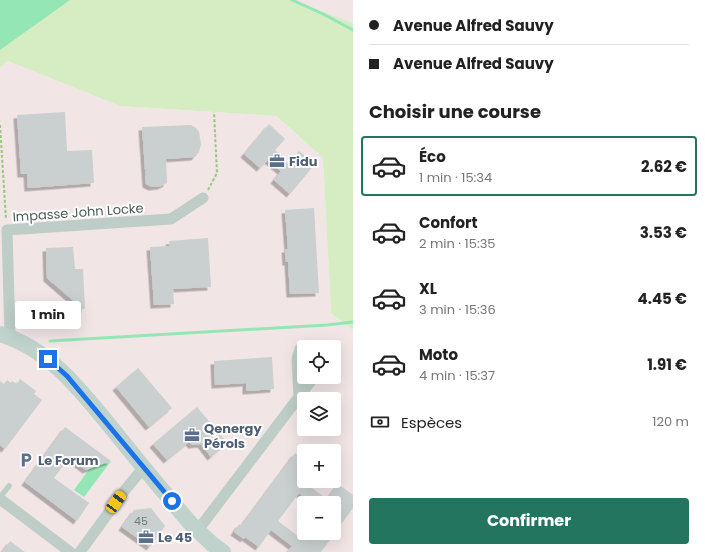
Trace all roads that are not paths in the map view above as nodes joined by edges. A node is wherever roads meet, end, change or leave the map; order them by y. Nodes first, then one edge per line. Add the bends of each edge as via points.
1 (203, 198) road end
2 (5, 335) edge
3 (308, 384) edge
4 (302, 392) edge
5 (297, 399) edge
6 (144, 467) junction
7 (9, 486) dead end
8 (0, 498) edge
9 (198, 530) junction
10 (70, 552) edge
11 (80, 552) edge
12 (224, 552) edge

1 - 2 street, Impasse John Locke via 171,219 7,230
2 - 6 street via 38,351 67,376
3 - 4 street
5 - 9 street
6 - 9 street
6 - 11 street
7 - 8 lane
8 - 10 street
9 - 12 street

